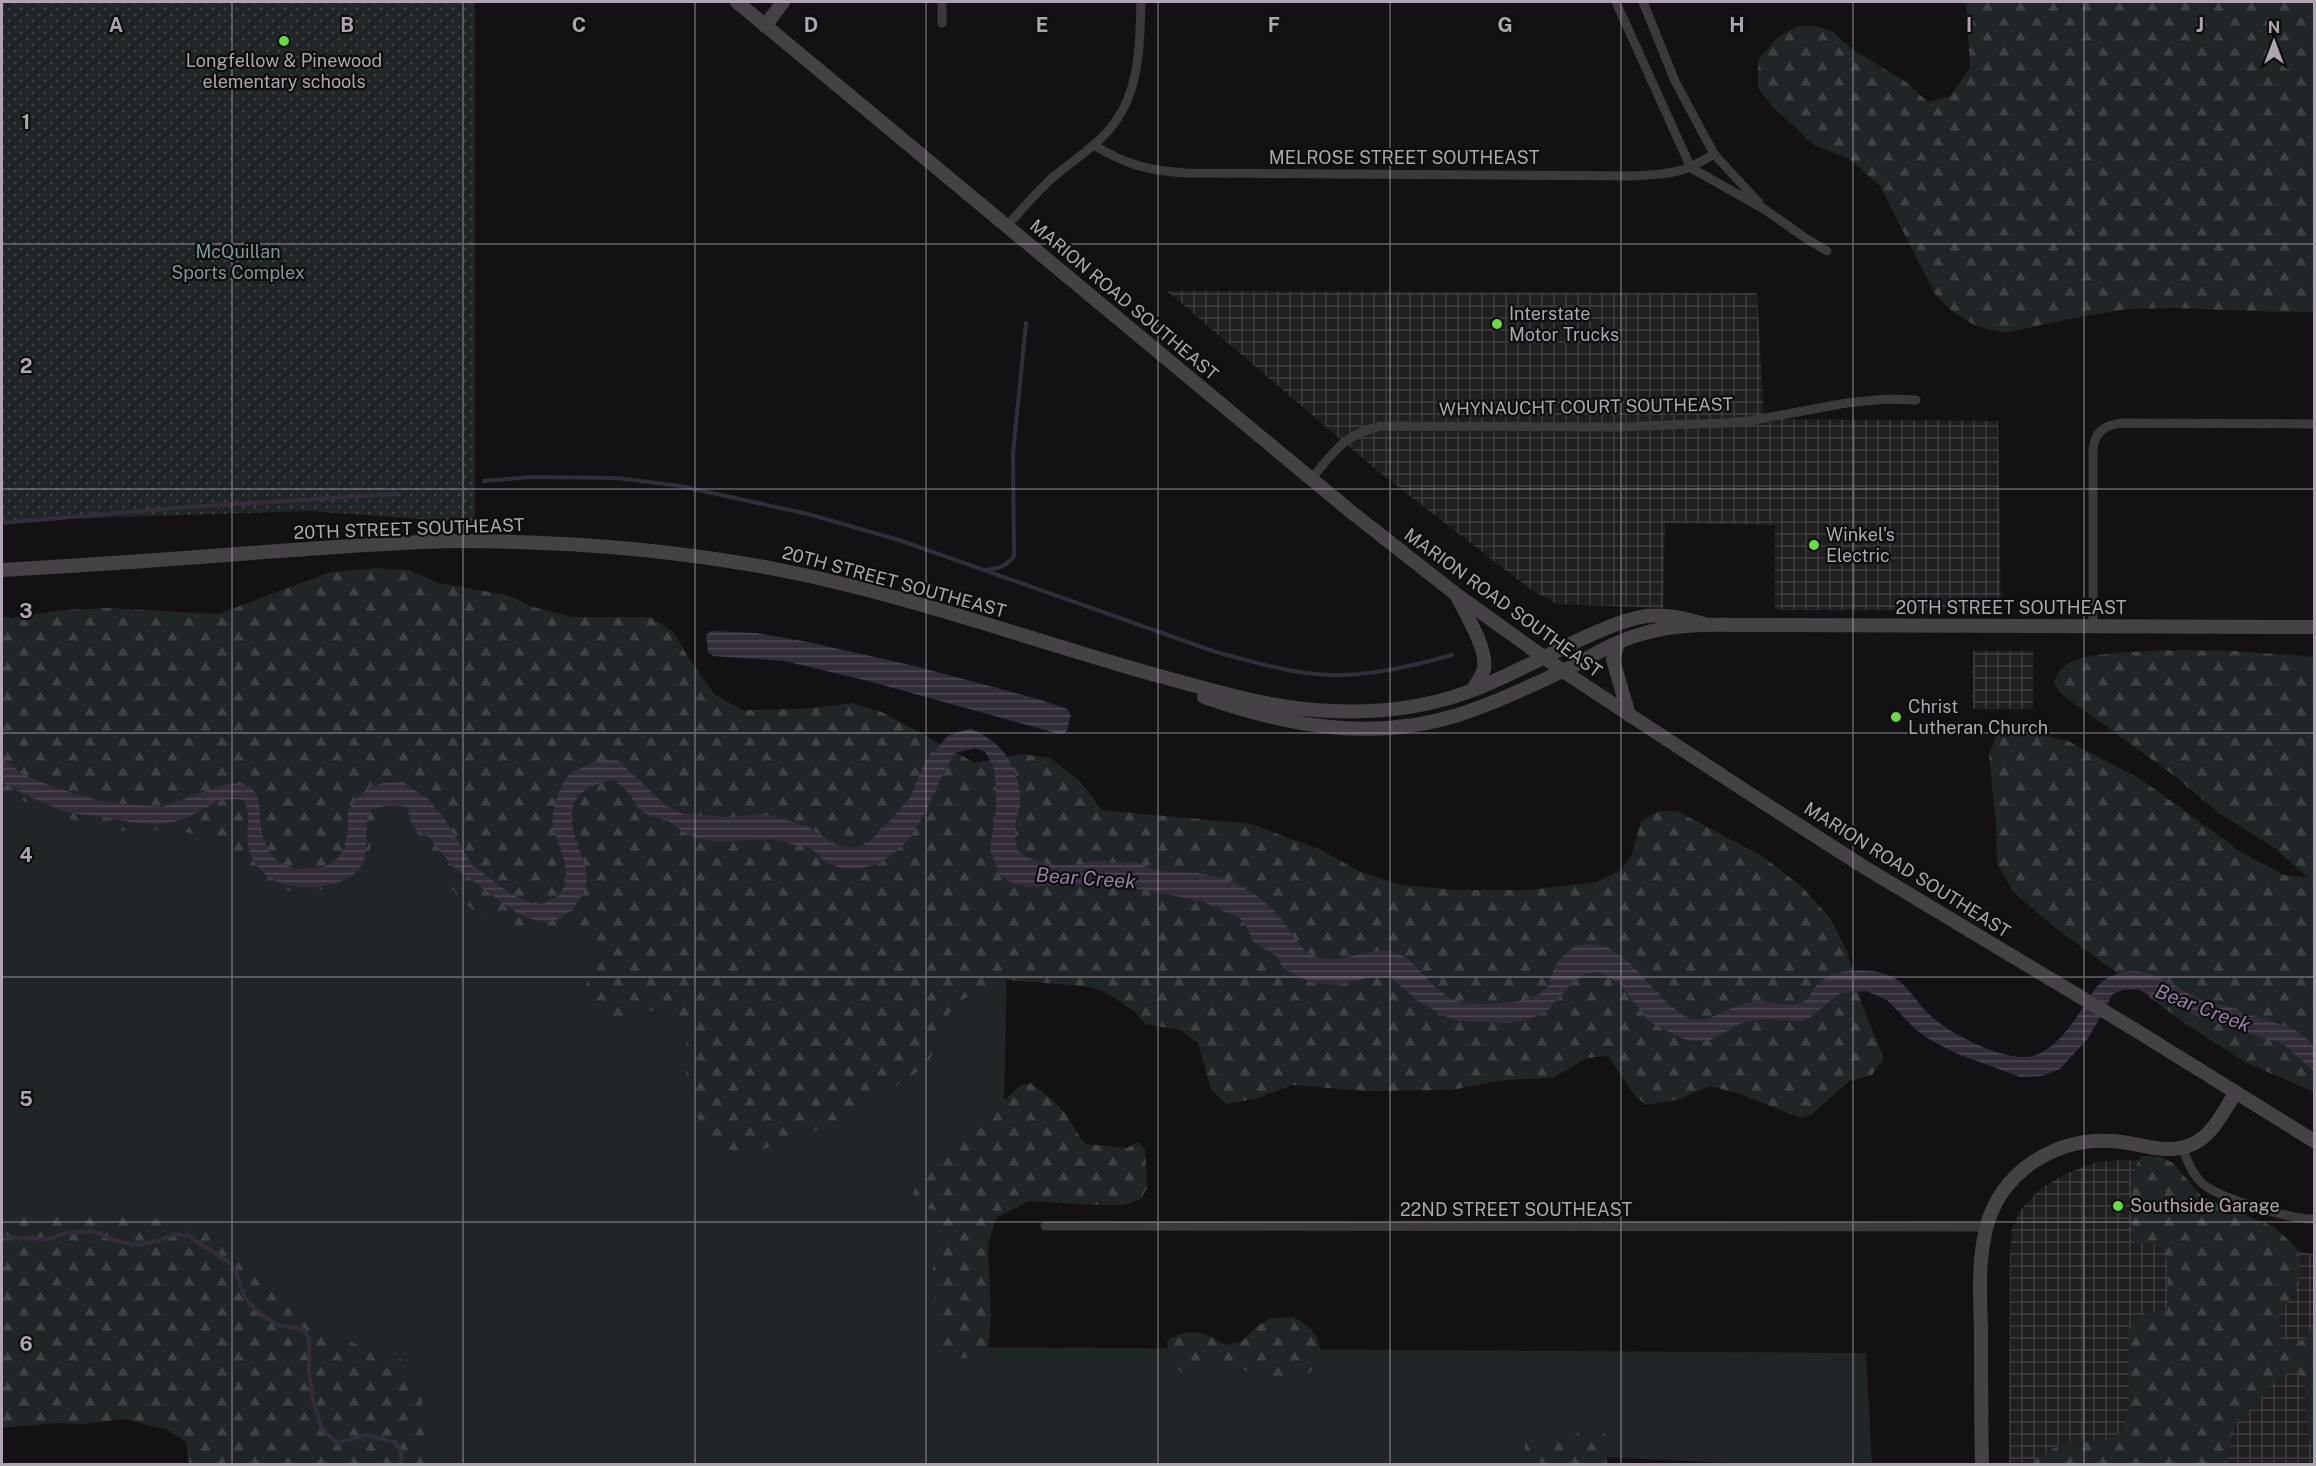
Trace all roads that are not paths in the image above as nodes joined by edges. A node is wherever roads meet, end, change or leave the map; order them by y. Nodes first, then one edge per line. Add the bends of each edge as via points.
1 (737, 2) edge
2 (783, 2) edge
3 (942, 2) edge
4 (1141, 2) edge
5 (1616, 2) edge
6 (1643, 2) edge
7 (942, 23) dead end
8 (765, 26) junction
9 (1095, 146) junction
10 (1714, 154) junction
11 (1691, 168) junction
12 (1764, 209) junction
13 (1007, 226) junction
14 (1827, 250) dead end
15 (1916, 400) dead end
16 (2314, 424) edge
17 (1311, 479) junction
18 (2, 570) edge
19 (1457, 595) junction
20 (1707, 625) junction
21 (2093, 626) junction
22 (2314, 627) edge
23 (1618, 644) junction
24 (1544, 656) junction
25 (1092, 657) junction
26 (1563, 671) junction
27 (1472, 690) junction
28 (1629, 715) junction
29 (2236, 1092) junction
30 (2314, 1141) edge
31 (2182, 1147) junction
32 (2314, 1219) edge
33 (1045, 1226) dead end
34 (1986, 1227) junction
35 (1982, 1464) edge

1 - 8 street, MARION ROAD SOUTHEAST
2 - 8 street
3 - 7 street
4 - 9 street via 1140,43 1133,82 1120,113
5 - 11 street
6 - 10 street via 1675,81
8 - 13 street, MARION ROAD SOUTHEAST
9 - 11 street, MELROSE STREET SOUTHEAST via 1120,160 1156,171 1633,176
9 - 13 street via 1053,178
10 - 11 street, MELROSE STREET SOUTHEAST
10 - 12 street
11 - 12 street
12 - 14 street
13 - 17 street, MARION ROAD SOUTHEAST
15 - 17 street, WHYNAUCHT COURT SOUTHEAST via 1846,403 1724,423 1618,427 1381,426 1348,438
16 - 21 street via 2122,423 2099,431 2093,451
17 - 19 street, MARION ROAD SOUTHEAST
18 - 25 street, 20TH STREET SOUTHEAST via 418,542 620,547 699,556 827,580
19 - 24 street, MARION ROAD SOUTHEAST
19 - 27 street via 1484,658 1482,673
20 - 21 street, 20TH STREET SOUTHEAST
20 - 23 street, 20TH STREET SOUTHEAST via 1658,630
20 - 24 street, 20TH STREET SOUTHEAST via 1678,617 1641,617
21 - 22 street, 20TH STREET SOUTHEAST
23 - 26 street, 20TH STREET SOUTHEAST
23 - 28 street via 1613,660
24 - 26 street, MARION ROAD SOUTHEAST
24 - 27 street, 20TH STREET SOUTHEAST
25 - 26 street, 20TH STREET SOUTHEAST via 1247,711 1291,723 1334,728 1437,720 1498,700
25 - 27 street, 20TH STREET SOUTHEAST via 1262,704 1302,709 1403,708
26 - 28 street, MARION ROAD SOUTHEAST
28 - 29 street, MARION ROAD SOUTHEAST via 1864,867
29 - 30 street, MARION ROAD SOUTHEAST
29 - 31 street via 2210,1131
31 - 32 street via 2197,1178 2216,1191 2287,1216
31 - 34 street via 2156,1148 2099,1140 2060,1148 2035,1160 2013,1178 1996,1202
33 - 34 street, 22ND STREET SOUTHEAST
34 - 35 street via 1981,1270

